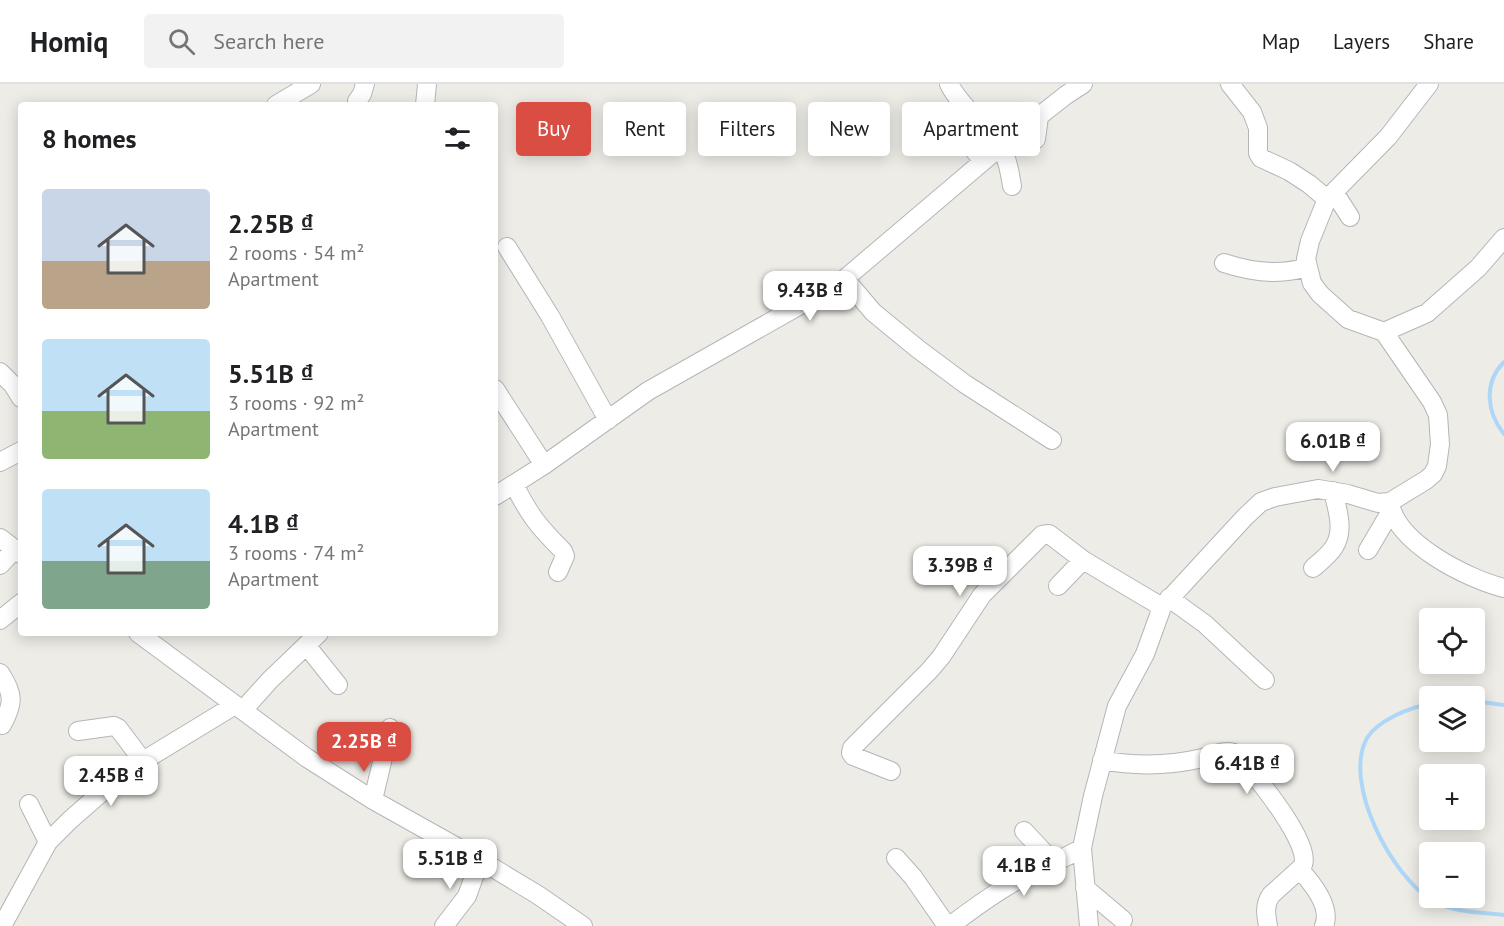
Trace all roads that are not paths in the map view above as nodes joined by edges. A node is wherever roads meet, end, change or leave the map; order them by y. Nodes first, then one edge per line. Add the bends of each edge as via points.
1 (311, 84) edge
2 (365, 84) edge
3 (427, 84) edge
4 (949, 84) edge
5 (1083, 84) edge
6 (1230, 84) edge
7 (1429, 84) edge
8 (357, 101) dead end
9 (281, 102) edge
10 (425, 102) edge
11 (960, 102) edge
12 (1040, 115) edge
13 (979, 156) edge
14 (989, 156) edge
15 (1005, 156) edge
16 (983, 161) junction
17 (1012, 186) dead end
18 (1331, 195) junction
19 (1350, 217) dead end
20 (1504, 238) edge
21 (507, 246) dead end
22 (1224, 263) dead end
23 (1306, 267) junction
24 (845, 279) junction
25 (1384, 332) junction
26 (0, 372) edge
27 (18, 388) edge
28 (498, 394) edge
29 (608, 420) junction
30 (1052, 440) dead end
31 (18, 453) edge
32 (0, 462) edge
33 (544, 465) junction
34 (514, 484) junction
35 (1333, 491) junction
36 (498, 494) edge
37 (1391, 507) junction
38 (0, 538) edge
39 (1368, 549) dead end
40 (18, 552) edge
41 (1083, 560) junction
42 (0, 565) edge
43 (1313, 568) dead end
44 (558, 572) dead end
45 (1058, 586) dead end
46 (1504, 588) edge
47 (1165, 602) junction
48 (18, 605) edge
49 (0, 620) edge
50 (142, 636) edge
51 (313, 639) edge
52 (0, 673) edge
53 (1265, 680) dead end
54 (338, 685) dead end
55 (239, 707) junction
56 (2, 725) edge
57 (390, 728) dead end
58 (78, 731) dead end
59 (1102, 760) junction
60 (143, 761) junction
61 (891, 771) dead end
62 (373, 800) junction
63 (29, 804) dead end
64 (1024, 831) dead end
65 (48, 842) junction
66 (1082, 848) junction
67 (896, 858) dead end
68 (480, 860) junction
69 (1054, 863) junction
70 (1300, 870) junction
71 (1084, 888) junction
72 (1123, 920) dead end
73 (2, 926) edge
74 (444, 926) edge
75 (583, 926) edge
76 (949, 926) edge
77 (1089, 926) edge
78 (1268, 926) edge
79 (1324, 926) edge

1 - 9 street
2 - 8 street
3 - 10 street
4 - 11 street
5 - 12 street
6 - 18 street via 1252,112 1261,158
7 - 18 street via 1388,137
13 - 16 street
14 - 16 street
15 - 17 street
16 - 24 street
18 - 19 street
18 - 23 street via 1310,241
20 - 25 street via 1478,268 1427,313
21 - 29 street
22 - 23 street via 1257,272 1293,272
23 - 25 street via 1312,283 1336,310 1348,319
24 - 29 street via 648,391
24 - 30 street via 873,312 918,349
25 - 37 street via 1432,402 1440,437 1433,474
26 - 27 street
28 - 33 street
29 - 33 street
31 - 32 street
33 - 34 street
34 - 36 street
34 - 44 street via 535,523 563,551
35 - 37 street
35 - 43 street via 1339,533 1334,547
35 - 47 street via 1318,489 1261,502
37 - 39 street
37 - 46 street via 1399,524 1416,543 1463,572
38 - 40 street
40 - 42 street
41 - 45 street
41 - 47 street
41 - 61 street via 1049,534 1042,534 982,596 941,657 852,748 854,756
47 - 53 street via 1205,624
47 - 59 street via 1145,654 1119,700
48 - 49 street
50 - 55 street
51 - 54 street
51 - 55 street
52 - 56 street via 12,699
55 - 60 street
55 - 62 street via 307,758
57 - 62 street
58 - 60 street via 114,726
59 - 66 street
59 - 70 street via 1147,765 1234,752 1269,794 1297,837 1305,856
60 - 65 street via 102,792
62 - 68 street
63 - 65 street
64 - 69 street
65 - 73 street
66 - 69 street
66 - 71 street
67 - 76 street
68 - 74 street via 467,896
68 - 75 street
69 - 76 street via 1000,890
70 - 78 street via 1267,901
70 - 79 street via 1323,904
71 - 72 street
71 - 77 street

